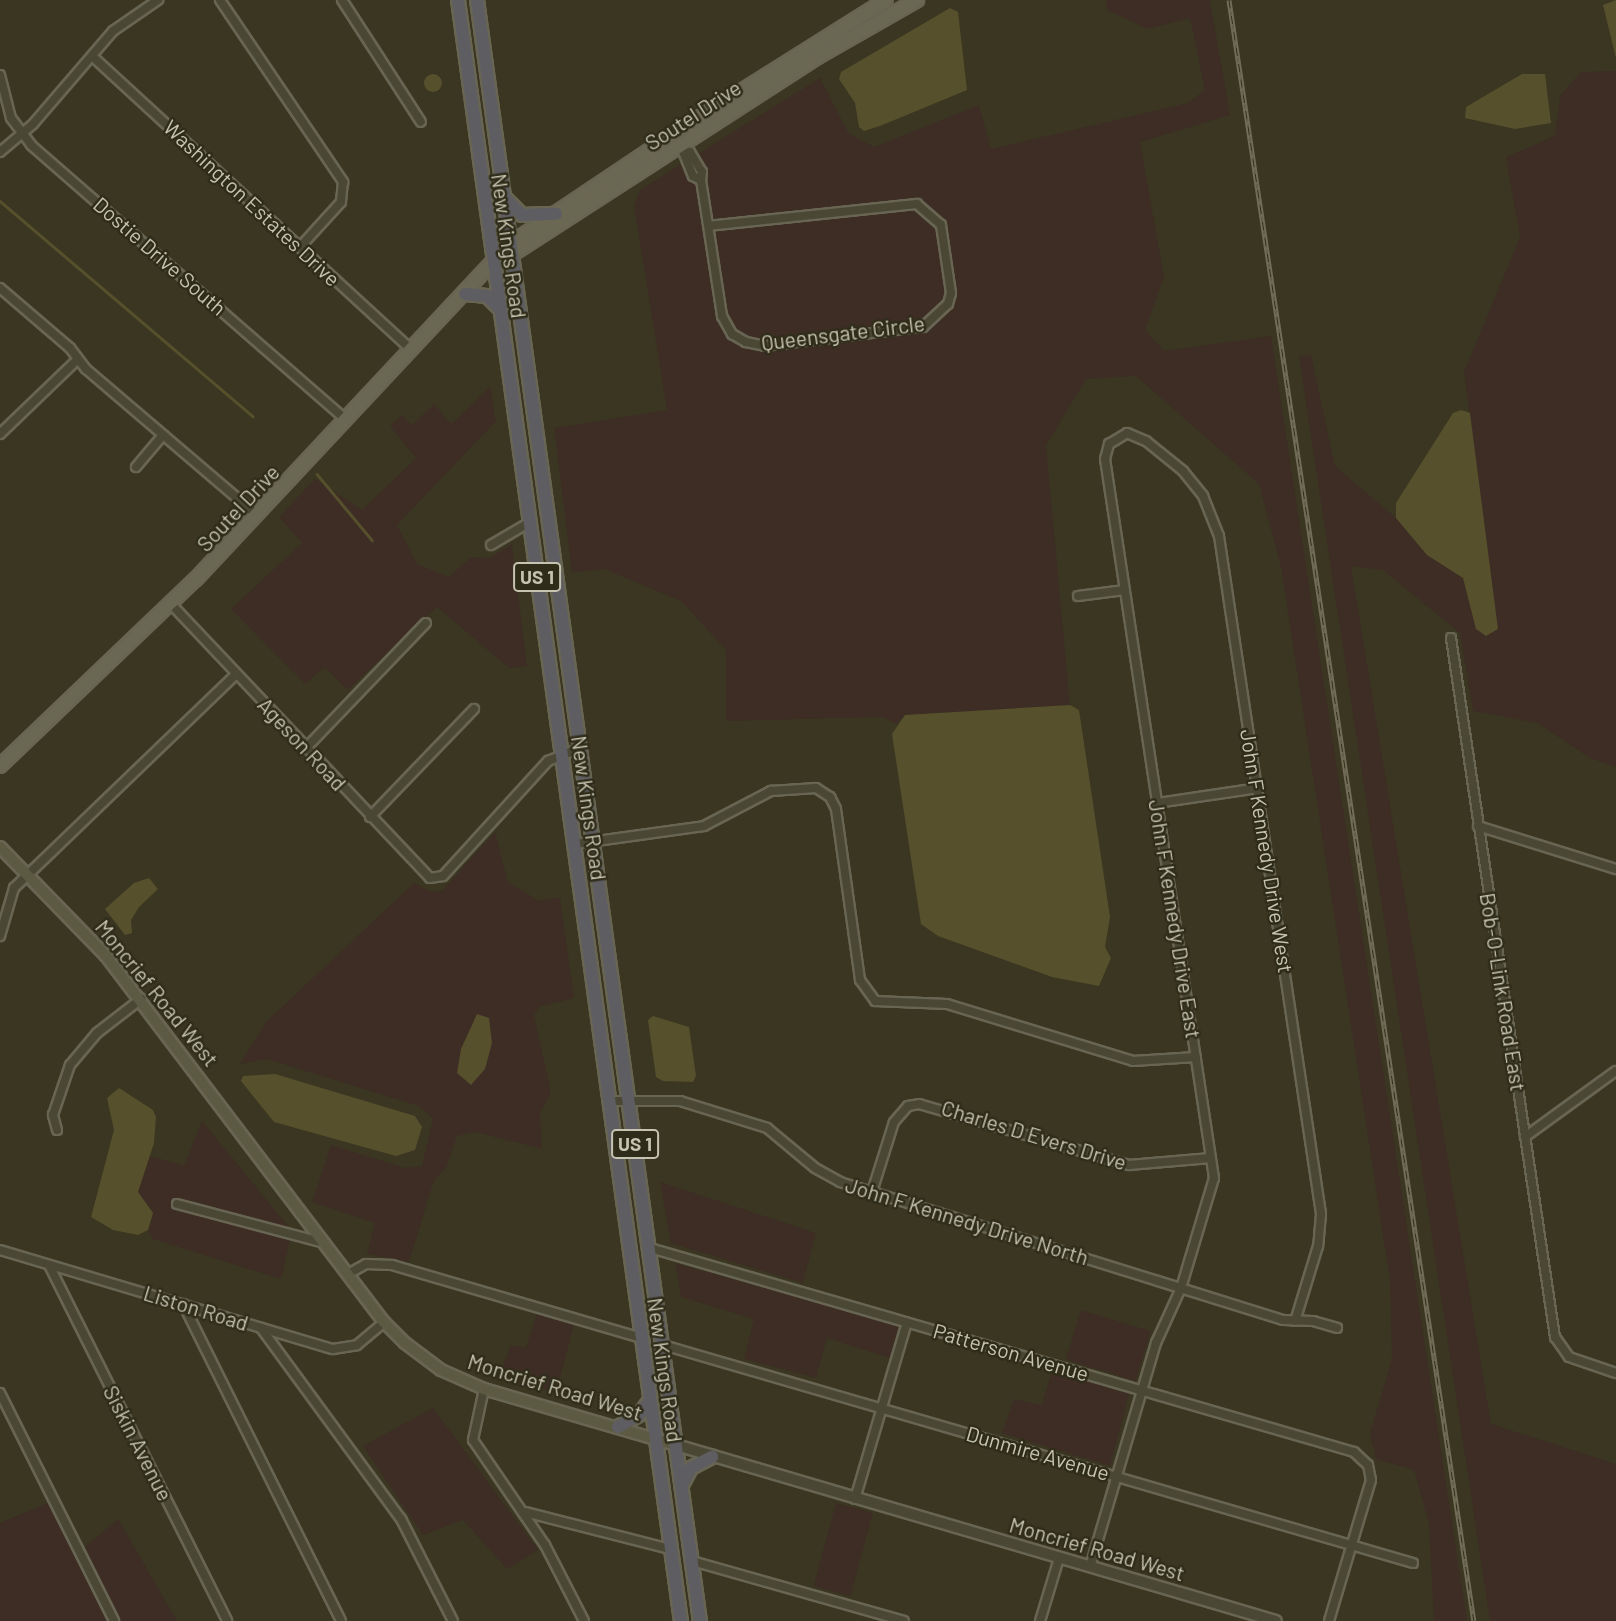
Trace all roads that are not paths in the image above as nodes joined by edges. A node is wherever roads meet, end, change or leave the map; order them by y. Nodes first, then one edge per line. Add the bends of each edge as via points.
1 (158, 0) edge
2 (220, 0) edge
3 (342, 0) edge
4 (458, 0) edge
5 (477, 0) edge
6 (887, 0) edge
7 (917, 0) edge
8 (873, 3) edge
9 (881, 19) junction
10 (92, 56) junction
11 (0, 75) edge
12 (421, 122) dead end
13 (675, 133) junction
14 (22, 134) junction
15 (682, 148) junction
16 (0, 152) edge
17 (504, 198) junction
18 (556, 214) junction
19 (709, 226) junction
20 (300, 247) junction
21 (511, 249) junction
22 (492, 265) junction
23 (0, 289) edge
24 (465, 294) junction
25 (498, 308) junction
26 (412, 350) junction
27 (78, 359) junction
28 (346, 420) junction
29 (0, 434) edge
30 (163, 435) junction
31 (1114, 439) joint
32 (136, 467) dead end
33 (528, 496) junction
34 (546, 499) junction
35 (257, 515) junction
36 (530, 522) junction
37 (491, 545) dead end
38 (1125, 590) junction
39 (1078, 596) dead end
40 (172, 604) junction
41 (426, 623) dead end
42 (1451, 638) dead end
43 (236, 674) junction
44 (474, 709) dead end
45 (306, 748) junction
46 (580, 748) junction
47 (562, 753) junction
48 (0, 766) edge
49 (1258, 788) junction
50 (1157, 803) junction
51 (370, 817) junction
52 (1478, 826) junction
53 (593, 842) junction
54 (575, 844) junction
55 (0, 847) edge
56 (1616, 869) edge
57 (28, 874) junction
58 (0, 936) edge
59 (141, 999) junction
60 (1196, 1057) junction
61 (1616, 1071) edge
62 (629, 1100) junction
63 (610, 1101) junction
64 (57, 1130) dead end
65 (1525, 1138) junction
66 (1212, 1158) junction
67 (872, 1192) junction
68 (177, 1204) dead end
69 (325, 1243) junction
70 (650, 1248) junction
71 (0, 1250) edge
72 (49, 1265) junction
73 (348, 1274) junction
74 (1181, 1288) junction
75 (183, 1304) junction
76 (1295, 1321) junction
77 (384, 1322) junction
78 (907, 1322) junction
79 (261, 1328) junction
80 (1337, 1328) dead end
81 (641, 1338) junction
82 (663, 1345) junction
83 (1616, 1373) edge
84 (484, 1389) junction
85 (1141, 1390) junction
86 (0, 1393) edge
87 (649, 1401) junction
88 (881, 1408) junction
89 (618, 1427) junction
90 (654, 1438) junction
91 (676, 1445) junction
92 (712, 1457) junction
93 (1116, 1475) junction
94 (682, 1485) junction
95 (855, 1499) junction
96 (525, 1512) junction
97 (1352, 1545) junction
98 (670, 1549) junction
99 (1059, 1558) junction
100 (692, 1561) junction
101 (1413, 1563) dead end
102 (1090, 1567) junction
103 (114, 1621) edge
104 (227, 1621) edge
105 (341, 1621) edge
106 (453, 1621) edge
107 (584, 1621) edge
108 (681, 1621) edge
109 (701, 1621) edge
110 (904, 1621) edge
111 (1040, 1621) edge
112 (1276, 1621) edge
113 (1329, 1621) edge

1 - 10 street via 113,31
2 - 20 street via 343,182 341,202
3 - 12 street
4 - 22 highway, New Kings Road / US 1
5 - 17 highway, New Kings Road / US 1
6 - 8 main road, Soutel Drive
7 - 9 main road, Soutel Drive
8 - 9 street
8 - 13 main road, Soutel Drive
9 - 15 main road, Soutel Drive
10 - 14 street
10 - 20 street, Washington Estates Drive
11 - 14 street, Dostie Drive South via 11,118
13 - 15 street, Queensgate Circle
13 - 18 main road, Soutel Drive
14 - 16 street
14 - 28 street, Dostie Drive South
15 - 19 street, Queensgate Circle via 690,152 702,172
15 - 21 main road, Soutel Drive
17 - 18 highway via 522,215
17 - 21 highway, New Kings Road / US 1
18 - 21 main road, Soutel Drive
19 - 19 street, Queensgate Circle via 722,316 732,334 754,345 923,327 948,304 941,225 917,204
20 - 26 street, Washington Estates Drive
21 - 22 main road, Soutel Drive
21 - 34 highway, New Kings Road / US 1
22 - 24 main road, Soutel Drive
22 - 25 highway, New Kings Road / US 1
23 - 27 street
24 - 25 highway via 487,296
24 - 26 main road, Soutel Drive
25 - 33 highway, New Kings Road / US 1
26 - 28 main road, Soutel Drive
27 - 29 street
27 - 30 street
28 - 35 main road, Soutel Drive
30 - 32 street
30 - 35 street
31 - 38 street, John F Kennedy Drive East via 1105,459
31 - 49 street, John F Kennedy Drive West via 1127,433 1146,441 1183,471 1212,514
33 - 34 street
33 - 36 highway, New Kings Road / US 1
34 - 46 highway, New Kings Road / US 1
35 - 40 main road, Soutel Drive
36 - 37 street
36 - 47 highway, New Kings Road / US 1
38 - 39 street
38 - 50 street, John F Kennedy Drive East
40 - 43 street, Ageson Road
40 - 48 main road, Soutel Drive
41 - 45 street
42 - 52 street, Bob-O-Link Road East
43 - 45 street, Ageson Road
43 - 57 street
44 - 51 street
45 - 51 street, Ageson Road
46 - 47 street
46 - 53 highway, New Kings Road / US 1
47 - 51 street, Ageson Road via 538,771 443,876 435,879 426,876
47 - 54 highway, New Kings Road / US 1
49 - 50 street
49 - 76 street, John F Kennedy Drive West via 1321,1214 1318,1246
50 - 60 street, John F Kennedy Drive East
52 - 56 street
52 - 65 street, Bob-O-Link Road East
53 - 54 street
53 - 60 street via 704,826 771,791 816,788 830,797 836,809 860,980 875,1001 947,1004 1133,1061
53 - 62 highway, New Kings Road / US 1
54 - 63 highway, New Kings Road / US 1
55 - 57 main road, Moncrief Road West
57 - 58 street via 14,888
57 - 59 main road, Moncrief Road West
59 - 64 street via 97,1033 70,1065 53,1115
59 - 69 main road, Moncrief Road West
60 - 66 street, John F Kennedy Drive East
61 - 65 street
62 - 63 street, John F Kennedy Drive North
62 - 67 street, John F Kennedy Drive North via 680,1101 767,1128 827,1176
62 - 70 highway, New Kings Road / US 1
63 - 81 highway, New Kings Road / US 1
65 - 83 street, Bob-O-Link Road East via 1558,1345 1569,1357
66 - 67 street, Charles D Evers Drive via 1129,1165 919,1104 908,1106 894,1122
66 - 74 street, John F Kennedy Drive East via 1213,1184
67 - 74 street, John F Kennedy Drive North
68 - 69 street
69 - 73 main road, Moncrief Road West
70 - 78 street, Patterson Avenue
70 - 82 highway, New Kings Road / US 1
71 - 72 street, Liston Road
72 - 75 street, Liston Road
72 - 104 street, Siskin Avenue
73 - 77 main road, Moncrief Road West
73 - 81 street via 366,1264 393,1265
74 - 76 street, John F Kennedy Drive North
74 - 85 street, John F Kennedy Drive East
75 - 79 street, Liston Road
75 - 105 street
76 - 80 street, John F Kennedy Drive North
77 - 79 street, Liston Road via 357,1345 341,1350
77 - 84 main road, Moncrief Road West via 423,1358
78 - 85 street, Patterson Avenue
78 - 88 street
79 - 106 street via 401,1519
81 - 87 highway, New Kings Road / US 1
82 - 88 street, Dunmire Avenue
82 - 91 highway, New Kings Road / US 1
84 - 89 main road, Moncrief Road West
84 - 96 street via 473,1440
85 - 93 street, John F Kennedy Drive East
85 - 97 street, Patterson Avenue via 1354,1452 1368,1465 1371,1480
86 - 103 street
87 - 89 highway via 639,1415
87 - 90 highway, New Kings Road / US 1
88 - 93 street, Dunmire Avenue
88 - 95 street
89 - 90 main road, Moncrief Road West
90 - 91 main road, Moncrief Road West
90 - 98 highway, New Kings Road / US 1
91 - 92 street, Moncrief Road West
91 - 94 highway, New Kings Road / US 1
92 - 94 highway via 691,1468
92 - 95 street, Moncrief Road West
93 - 97 street, Dunmire Avenue
93 - 102 street, John F Kennedy Drive East
94 - 100 highway, New Kings Road / US 1
95 - 99 street, Moncrief Road West
96 - 98 street
96 - 107 street
97 - 101 street, Dunmire Avenue
97 - 113 street
98 - 108 highway, New Kings Road / US 1
99 - 102 street, Moncrief Road West
99 - 111 street
100 - 109 highway, New Kings Road / US 1
100 - 110 street
102 - 112 street, Moncrief Road West

